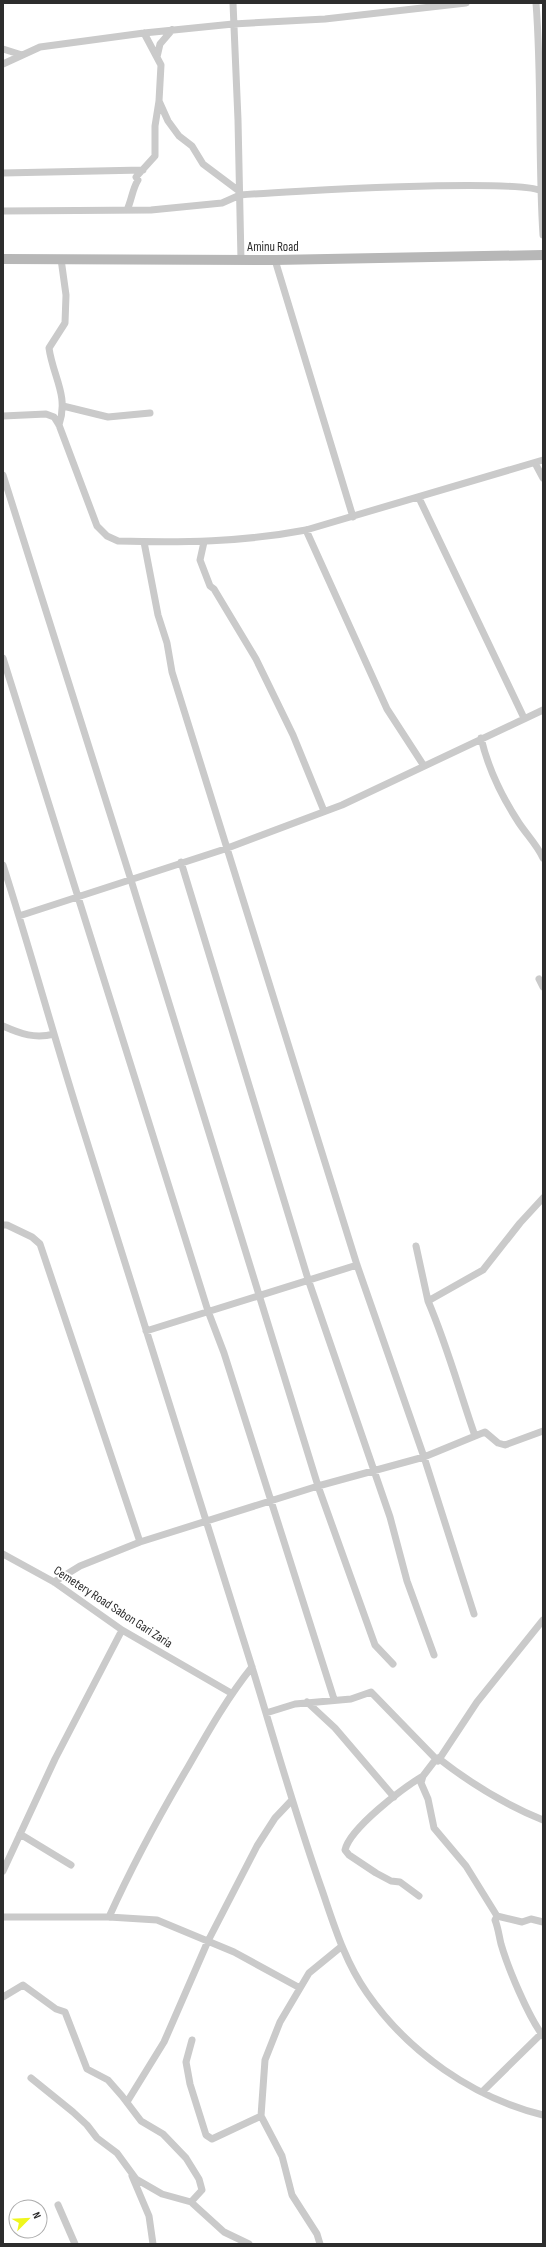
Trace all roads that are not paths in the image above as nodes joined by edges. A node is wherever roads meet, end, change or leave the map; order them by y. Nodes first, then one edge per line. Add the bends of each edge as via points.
1 (233, 3) edge
2 (466, 3) edge
3 (536, 3) edge
4 (450, 4) edge
5 (233, 24) junction
6 (172, 30) junction
7 (144, 33) junction
8 (3, 49) edge
9 (22, 54) junction
10 (157, 57) junction
11 (3, 64) edge
12 (159, 101) junction
13 (138, 173) junction
14 (3, 174) edge
15 (542, 191) edge
16 (239, 193) junction
17 (127, 210) junction
18 (3, 211) edge
19 (543, 235) edge
20 (543, 255) edge
21 (3, 259) edge
22 (61, 260) junction
23 (241, 260) junction
24 (275, 260) junction
25 (63, 406) junction
26 (150, 413) dead end
27 (3, 416) edge
28 (60, 426) junction
29 (543, 460) edge
30 (535, 463) junction
31 (3, 476) edge
32 (543, 478) edge
33 (418, 498) junction
34 (353, 517) junction
35 (306, 530) junction
36 (144, 542) junction
37 (204, 542) junction
38 (3, 658) edge
39 (543, 710) edge
40 (524, 718) junction
41 (481, 738) junction
42 (424, 766) junction
43 (324, 811) junction
44 (541, 848) edge
45 (226, 849) junction
46 (543, 858) edge
47 (181, 862) junction
48 (3, 865) edge
49 (131, 880) junction
50 (78, 897) junction
51 (19, 916) junction
52 (539, 980) edge
53 (543, 988) edge
54 (3, 1026) edge
55 (54, 1034) junction
56 (543, 1198) edge
57 (3, 1225) edge
58 (416, 1246) dead end
59 (356, 1265) junction
60 (308, 1279) junction
61 (258, 1295) junction
62 (428, 1301) junction
63 (208, 1311) junction
64 (146, 1331) junction
65 (543, 1431) edge
66 (475, 1436) junction
67 (424, 1457) junction
68 (373, 1470) junction
69 (318, 1486) junction
70 (270, 1500) junction
71 (204, 1520) junction
72 (140, 1542) junction
73 (3, 1554) edge
74 (54, 1582) junction
75 (474, 1614) dead end
76 (543, 1620) edge
77 (122, 1630) junction
78 (434, 1655) dead end
79 (393, 1664) dead end
80 (252, 1667) junction
81 (231, 1693) junction
82 (334, 1699) junction
83 (307, 1702) junction
84 (266, 1713) junction
85 (437, 1758) junction
86 (423, 1776) junction
87 (394, 1797) junction
88 (292, 1800) junction
89 (543, 1820) edge
90 (20, 1834) junction
91 (71, 1865) dead end
92 (3, 1871) edge
93 (419, 1896) dead end
94 (497, 1916) junction
95 (3, 1917) edge
96 (108, 1917) junction
97 (543, 1922) edge
98 (208, 1941) junction
99 (342, 1946) junction
100 (300, 1988) junction
101 (3, 1997) edge
102 (542, 2035) edge
103 (192, 2040) dead end
104 (31, 2078) dead end
105 (482, 2092) junction
106 (127, 2102) junction
107 (543, 2115) edge
108 (261, 2116) junction
109 (131, 2174) junction
110 (191, 2202) junction
111 (58, 2205) dead end
112 (75, 2244) edge
113 (153, 2244) edge
114 (249, 2244) edge
115 (320, 2244) edge

1 - 5 street
2 - 4 street
3 - 15 street
4 - 5 street via 325,18
5 - 6 street
5 - 16 street
6 - 7 street
6 - 10 street via 160,44
7 - 9 street via 40,48
7 - 10 street
8 - 9 street
9 - 11 street
10 - 12 street via 160,66
12 - 13 street via 155,126 156,151 151,162
12 - 16 street via 168,121 179,136 192,146 203,164
13 - 14 street
13 - 17 street
15 - 16 street via 447,186
15 - 19 street
16 - 17 street via 222,203
16 - 23 street
17 - 18 street
20 - 24 street, Aminu Road
21 - 22 street, Aminu Road
22 - 23 street, Aminu Road
22 - 25 street via 66,296 65,323 49,348
23 - 24 street, Aminu Road
24 - 34 street
25 - 26 street via 108,417
25 - 28 street
27 - 28 street via 46,414 54,417
28 - 36 street via 97,526 107,536 118,541
29 - 30 street
30 - 32 street
30 - 33 street
31 - 49 street
33 - 34 street
33 - 40 street
34 - 35 street
35 - 37 street via 273,536
35 - 42 street via 388,709
36 - 37 street
36 - 45 street via 159,622 167,643 172,672
37 - 43 street via 200,560 210,586 256,658 293,735
38 - 50 street
39 - 40 street
40 - 41 street
41 - 42 street
41 - 44 street via 492,772 510,809
42 - 43 street
43 - 45 street
44 - 46 street
45 - 47 street
45 - 59 street
47 - 49 street
47 - 60 street
48 - 51 street
49 - 50 street
49 - 61 street
50 - 51 street
50 - 63 street
51 - 55 street
52 - 53 street
54 - 55 street via 33,1037 41,1038
55 - 64 street
56 - 62 street via 484,1270
57 - 72 street via 7,1224 40,1244
58 - 62 street
59 - 60 street
59 - 67 street
60 - 61 street
60 - 68 street via 331,1340
61 - 63 street
61 - 69 street
62 - 66 street via 443,1337
63 - 64 street
63 - 70 street via 224,1353
64 - 71 street
65 - 66 street via 506,1445 498,1443 485,1432
66 - 67 street
67 - 68 street
67 - 75 street
68 - 69 street
68 - 78 street via 390,1517 406,1581
69 - 70 street
69 - 79 street via 376,1644
70 - 71 street
70 - 82 street
71 - 72 street
71 - 80 street
72 - 74 street via 80,1566
73 - 74 street, Cemetery Road Sabon Gari Zaria
74 - 77 street, Cemetery Road Sabon Gari Zaria
76 - 85 street via 477,1702
77 - 81 street, Cemetery Road Sabon Gari Zaria
77 - 90 street via 55,1758
80 - 81 street
80 - 84 street
81 - 96 street via 135,1860
82 - 83 street
82 - 85 street via 351,1699 370,1692
83 - 84 street
83 - 87 street via 335,1728
84 - 88 street
85 - 86 street
85 - 89 street via 468,1780
86 - 87 street
86 - 94 street via 421,1784 428,1799 434,1828 466,1866
87 - 93 street via 355,1834 345,1850 376,1873 391,1881 400,1882
88 - 98 street via 275,1818 257,1846
88 - 99 street
90 - 91 street
90 - 92 street
94 - 97 street via 522,1922 530,1919
94 - 102 street via 495,1920 504,1950 533,2020
95 - 96 street
96 - 98 street via 158,1920
98 - 100 street via 261,1965
98 - 106 street via 164,2042
99 - 100 street via 309,1973
99 - 105 street via 366,1993 402,2034 428,2058
100 - 108 street via 280,2022 265,2060
101 - 106 street via 23,1985 56,2009 65,2012 88,2069 108,2080
102 - 105 street
103 - 108 street via 186,2062 206,2136 212,2139 220,2137
104 - 109 street via 78,2116 97,2138 117,2153
105 - 107 street via 512,2106
106 - 110 street via 140,2121 163,2134 195,2170 202,2190
108 - 115 street via 282,2156 292,2195 317,2234
109 - 110 street via 152,2190 180,2201
109 - 113 street via 149,2216
110 - 114 street via 224,2232
111 - 112 street

